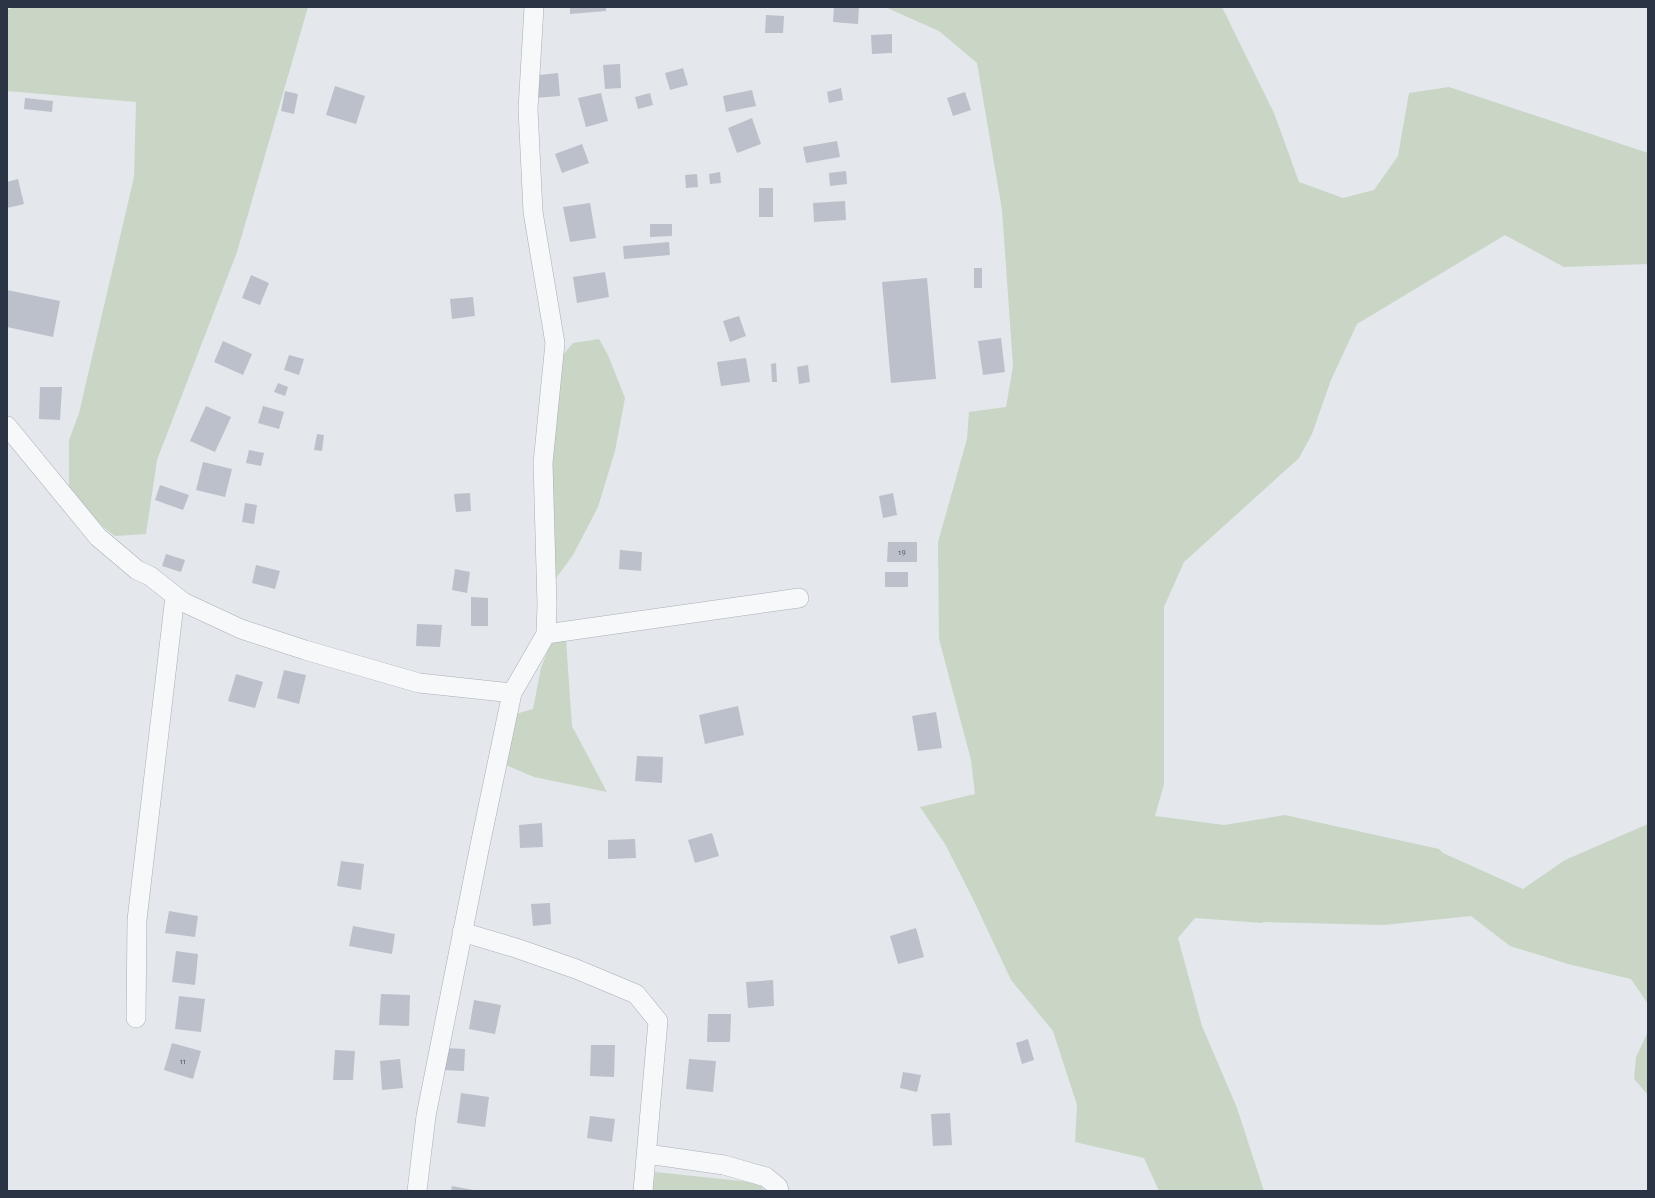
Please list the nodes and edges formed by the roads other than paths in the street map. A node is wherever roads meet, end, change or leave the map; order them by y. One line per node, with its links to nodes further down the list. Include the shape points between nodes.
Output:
1 (534, 7): 5 (street, via 528,109 533,212 555,343 543,463)
2 (7, 426): 3 (street, via 98,537 137,570 150,576)
3 (175, 596): 6 (street, via 241,629 328,657 420,683); 8 (street, via 137,920)
4 (799, 598): 5 (street)
5 (546, 634): 6 (street)
6 (512, 693): 7 (street)
7 (462, 932): 9 (street, via 576,969 636,994 658,1021); 10 (street, via 426,1116)
8 (136, 1018)
9 (647, 1154): 11 (street); 12 (street, via 724,1165 766,1176)
10 (417, 1191)
11 (643, 1191)
12 (779, 1191)

